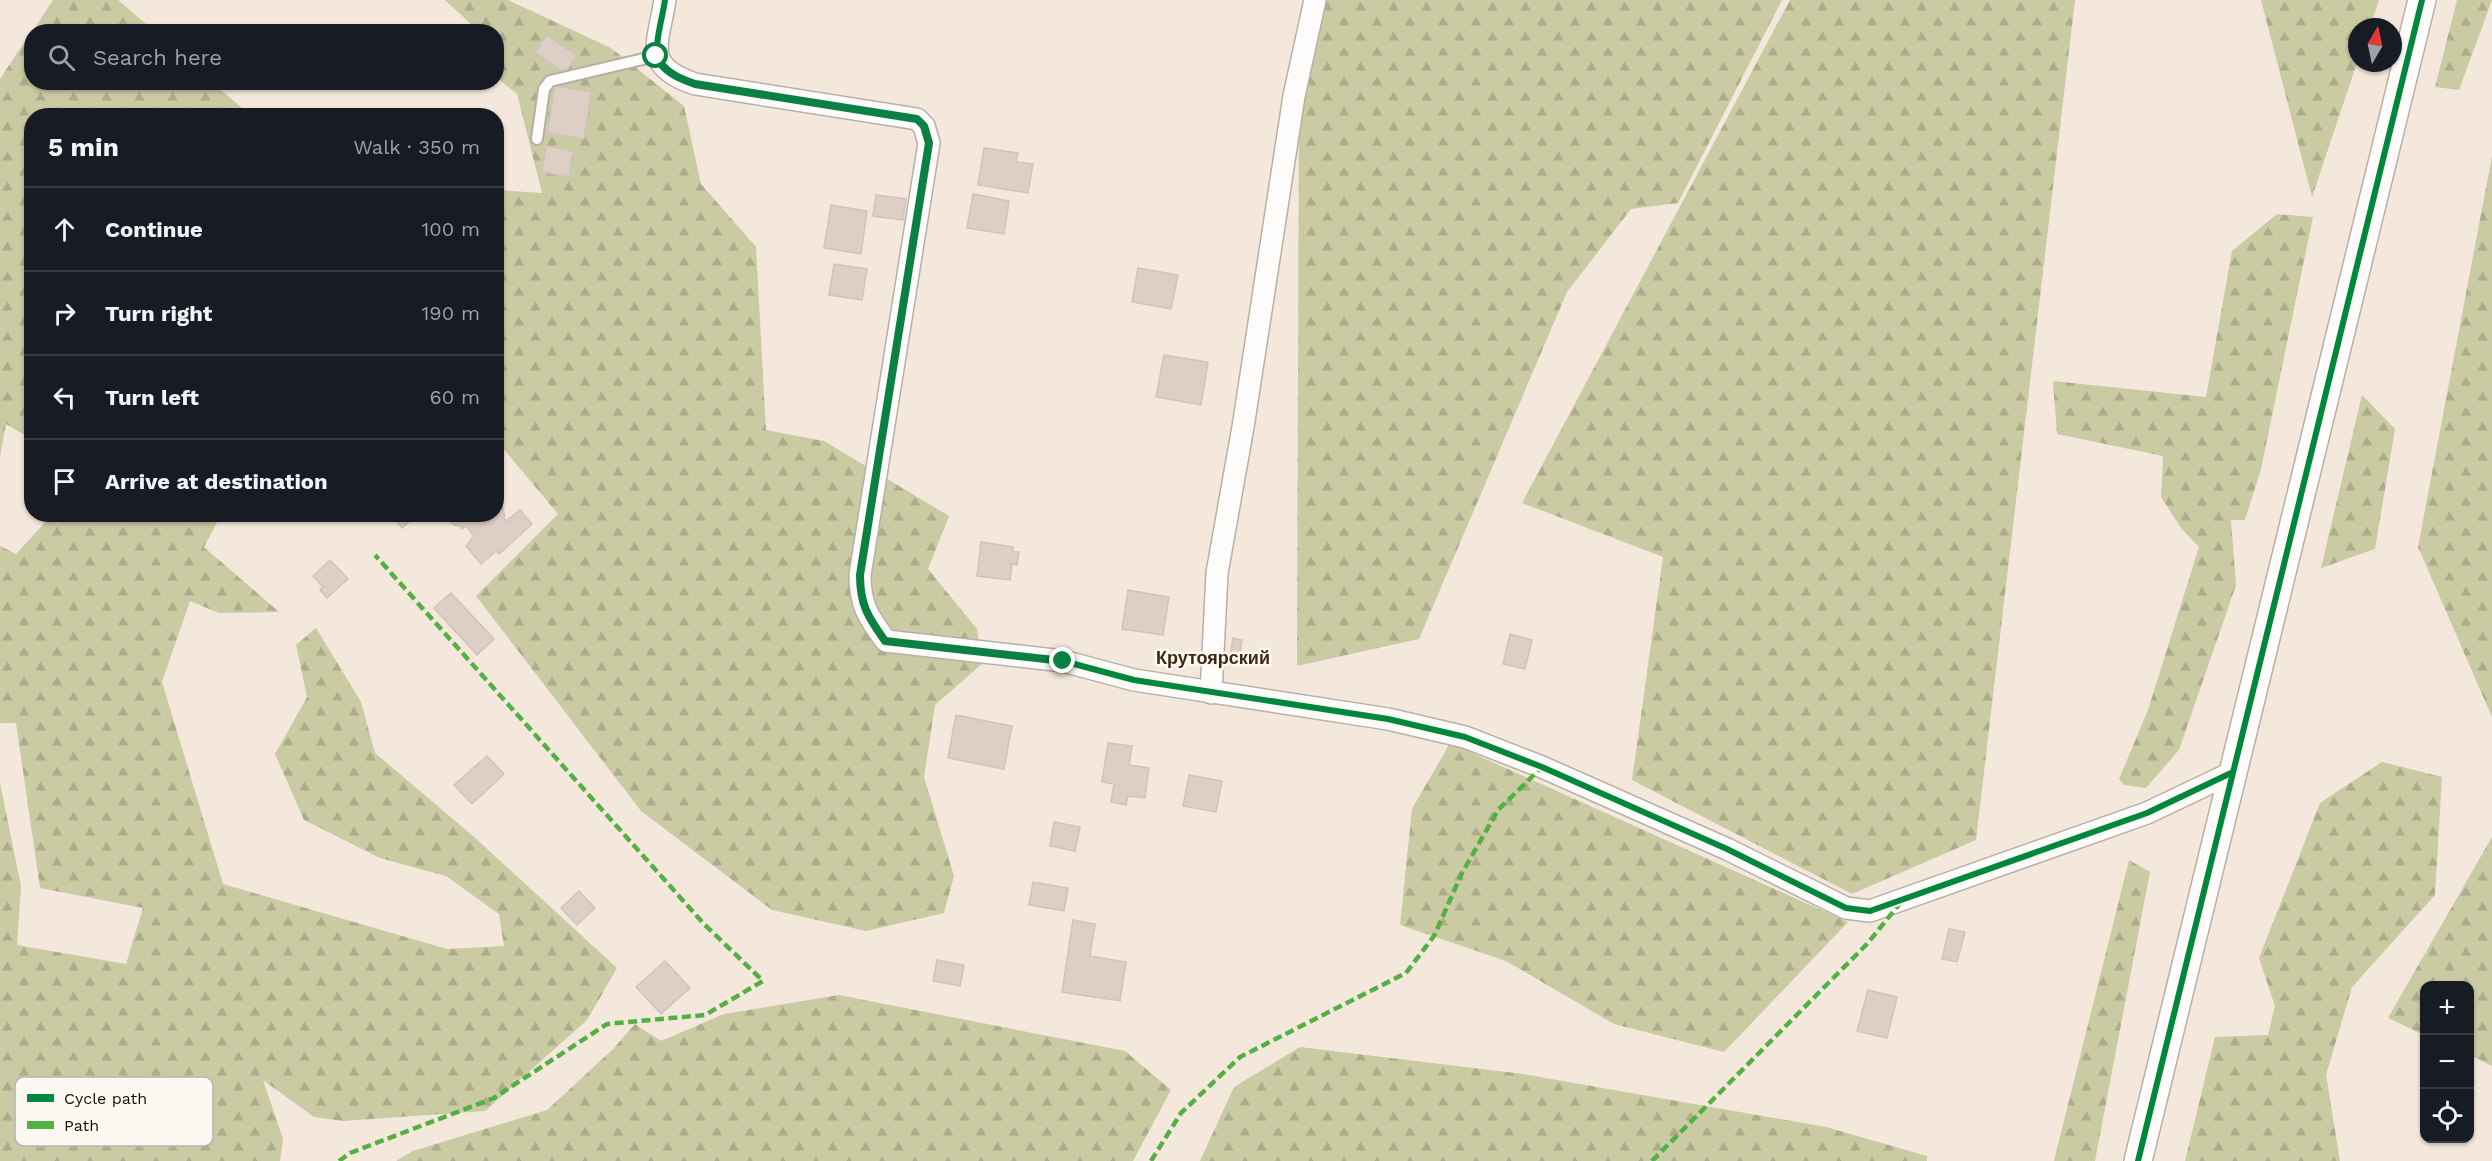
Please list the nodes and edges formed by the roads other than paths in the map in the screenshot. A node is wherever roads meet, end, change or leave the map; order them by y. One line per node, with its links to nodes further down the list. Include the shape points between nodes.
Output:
1 (665, 0): 4 (street)
2 (1315, 0): 6 (street, via 1294,96 1217,573)
3 (2422, 0): 7 (street)
4 (656, 56): 5 (lane, via 550,81 544,89); 6 (street, via 678,78 695,84 917,119 924,126 929,143 860,575 864,609 885,641 1063,661 1134,680)
5 (537, 139)
6 (1211, 693): 7 (street, via 1388,718 1465,737 1727,849 1846,908 1870,911 2147,813)
7 (2231, 773): 8 (street)
8 (2138, 1161)

